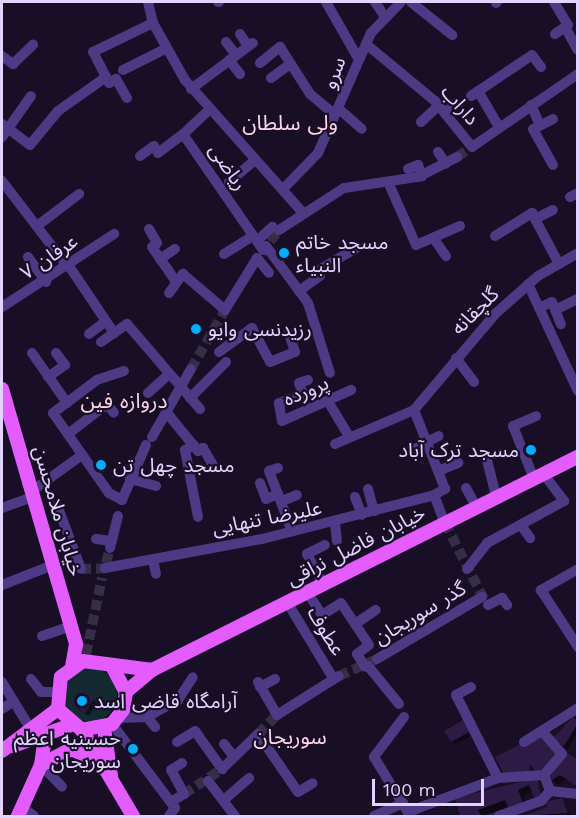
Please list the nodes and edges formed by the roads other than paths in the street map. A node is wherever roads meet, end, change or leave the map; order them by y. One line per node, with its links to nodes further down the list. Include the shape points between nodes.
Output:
1 (327, 2): 18 (street)
2 (375, 2): 7 (street)
3 (401, 2): 7 (street, سرو)
4 (411, 2): 10 (street)
5 (554, 2): 15 (street, via 560,30)
6 (152, 3): 8 (street)
7 (384, 17): 12 (street, سرو)
8 (153, 23): 14 (street); 25 (street, via 93,52)
9 (240, 34): 17 (street, via 250,44)
10 (452, 35)
11 (226, 42): 17 (street)
12 (366, 44): 18 (street, سرو); 32 (street, داراب)
13 (33, 45): 16 (street, via 13,64)
14 (165, 49): 22 (street); 27 (street)
15 (578, 50)
16 (2, 56)
17 (233, 58): 23 (street); 27 (street)
18 (358, 58): 34 (street, سرو)
19 (260, 63): 20 (street, via 280,47)
20 (290, 64): 26 (street); 34 (street, via 310,94)
21 (541, 67): 38 (street, via 532,55 475,93)
22 (123, 70)
23 (240, 74)
24 (578, 74): 31 (street)
25 (106, 76): 29 (street, via 109,83 116,79); 40 (street, via 58,111 30,145)
26 (271, 78)
27 (191, 88): 33 (street)
28 (31, 96): 40 (street)
29 (127, 98)
30 (458, 103): 32 (street)
31 (531, 105): 37 (street); 38 (street)
32 (442, 109): 36 (street); 38 (street, داراب, via 472,147)
33 (209, 110): 41 (street, ریاضی); 45 (street)
34 (336, 112): 39 (street); 53 (street, سرو, via 318,153)
35 (553, 119): 37 (street)
36 (421, 122)
37 (540, 126): 47 (street, via 533,129)
38 (499, 127)
39 (362, 129)
40 (3, 130)
41 (183, 134): 43 (street, via 158,153 154,146); 64 (street, ریاضی)
42 (438, 152): 46 (street)
43 (140, 156)
44 (457, 157): 46 (street)
45 (255, 160): 51 (street); 53 (street)
46 (446, 164): 49 (street)
47 (553, 165)
48 (408, 169): 49 (street, via 418,165)
49 (422, 176): 52 (street)
50 (2, 181): 58 (street)
51 (229, 182)
52 (388, 182): 56 (street, via 349,186); 63 (street, via 416,245)
53 (284, 188): 56 (street)
54 (79, 194): 58 (street)
55 (553, 210): 57 (street)
56 (302, 212): 64 (street, via 275,229)
57 (536, 219): 62 (street, via 532,213); 72 (street)
58 (37, 226): 73 (street)
59 (460, 226): 63 (street)
60 (149, 229): 71 (street)
61 (114, 234): 73 (street, عرفان ۷)
62 (495, 236)
63 (434, 239): 69 (street)
64 (259, 246): 68 (street); 74 (street); 75 (street, via 225,310 183,274); 78 (street)
65 (358, 247): 78 (street, via 317,271 320,276)
66 (175, 249): 71 (street)
67 (578, 253): 72 (street, گلچقانه)
68 (224, 254)
69 (446, 256)
70 (28, 257): 76 (street)
71 (160, 259): 75 (street)
72 (559, 264): 77 (street, گلچقانه)
73 (69, 266): 76 (street, عرفان ۷); 84 (street)
74 (269, 273)
75 (174, 280): 79 (street, via 179,287)
76 (46, 282): 81 (street, عرفان ۷)
77 (528, 284): 82 (street); 93 (street, گلچقانه)
78 (299, 291): 97 (street, via 308,303)
79 (169, 294)
80 (578, 299): 83 (street)
81 (2, 307)
82 (539, 308): 83 (street, via 552,302); 105 (street)
83 (555, 310): 85 (street)
84 (106, 321): 86 (street); 88 (street)
85 (561, 324)
86 (114, 333): 89 (street); 98 (street, via 127,324)
87 (289, 333): 90 (street, via 295,352 270,362 252,328)
88 (89, 334)
89 (100, 342)
90 (219, 352)
91 (32, 353): 99 (street)
92 (56, 353): 99 (street, via 65,365)
93 (456, 358): 101 (street); 111 (street, گلچقانه)
94 (226, 362): 107 (street)
95 (191, 369): 103 (street)
96 (123, 371): 108 (street, via 97,380)
97 (330, 373)
98 (168, 375): 103 (street); 106 (street)
99 (48, 377): 108 (street)
100 (308, 380): 109 (street, پرورده, via 299,383 303,394 279,403 282,421)
101 (474, 382)
102 (2, 389): 135 (main road, خیابان ملامحسن)
103 (180, 389): 107 (street); 112 (street)
104 (351, 390): 109 (street, پرورده)
105 (578, 392)
106 (148, 393)
107 (190, 398): 110 (street)
108 (67, 403): 115 (street, via 53,413)
109 (329, 403): 116 (street)
110 (200, 409)
111 (414, 410): 116 (street); 118 (street)
112 (167, 412): 120 (street); 130 (street)
113 (114, 413): 115 (street, via 107,404)
114 (536, 416): 129 (street, via 513,426)
115 (68, 434): 122 (street)
116 (349, 436): 119 (street)
117 (440, 436): 118 (street)
118 (427, 443): 121 (street); 128 (street)
119 (335, 444)
120 (194, 445): 126 (street, via 198,451 203,448); 147 (street, via 185,450)
121 (411, 450)
122 (82, 455): 130 (street, via 109,493 122,500); 135 (street)
123 (578, 457): 129 (main road, خیابان فاضل نراقی)
124 (487, 460): 139 (street)
125 (458, 464): 128 (street)
126 (214, 467)
127 (278, 468): 140 (street, via 269,471)
128 (438, 471): 137 (street, via 445,489)
129 (539, 476): 139 (main road, خیابان فاضل نراقی); 150 (street, via 564,501)
130 (130, 479): 132 (street)
131 (260, 483): 140 (street, via 266,499)
132 (156, 486)
133 (466, 488): 143 (street)
134 (368, 489): 144 (street)
135 (33, 494): 142 (street); 157 (main road, خیابان ملامحسن)
136 (297, 495): 140 (street)
137 (434, 495): 144 (street, علیرضا تنهایی); 149 (street)
138 (355, 497): 145 (street)
139 (496, 497): 143 (main road, خیابان فاضل نراقی)
140 (280, 498): 151 (street)
141 (57, 505): 158 (street)
142 (2, 508)
143 (477, 508): 149 (main road, خیابان فاضل نراقی)
144 (374, 511): 145 (street, علیرضا تنهایی)
145 (362, 515): 148 (street, علیرضا تنهایی)
146 (118, 516): 153 (street, via 111,544)
147 (198, 517)
148 (335, 523): 151 (street, علیرضا تنهایی); 154 (street)
149 (445, 523): 163 (main road, خیابان فاضل نراقی)
150 (521, 525): 152 (street); 160 (street, via 487,543)
151 (292, 532): 156 (street, علیرضا تنهایی)
152 (530, 538)
153 (96, 539)
154 (337, 541)
155 (325, 545): 163 (street, via 307,554)
156 (153, 560): 159 (street, علیرضا تنهایی); 162 (street)
157 (53, 565): 164 (street); 170 (main road, خیابان ملامحسن)
158 (81, 569)
159 (104, 569)
160 (467, 569)
161 (578, 569): 173 (street, via 541,590)
162 (156, 573)
163 (323, 584): 165 (main road, خیابان فاضل نراقی)
164 (2, 585)
165 (307, 592): 166 (main road, خیابان فاضل نراقی); 169 (street, via 322,615 341,603)
166 (287, 602): 178 (main road, خیابان فاضل نراقی); 181 (street, عطوف, via 336,677 277,715 259,685)
167 (507, 605): 175 (street, گذر سوریجان, via 502,598 485,601)
168 (376, 610): 169 (street)
169 (355, 624): 175 (street, via 369,645 357,654)
170 (71, 626): 171 (street); 172 (main road, خیابان ملامحسن)
171 (42, 636)
172 (76, 644): 174 (main road); 176 (main road)
173 (578, 647)
174 (96, 661): 176 (main road); 177 (main road)
175 (370, 664): 187 (street)
176 (72, 666): 184 (main road)
177 (113, 668): 178 (main road); 185 (main road)
178 (152, 670): 185 (main road, خیابان فاضل نراقی)
179 (193, 677): 191 (street, via 178,700)
180 (31, 679): 184 (street, via 41,692)
181 (275, 679)
182 (2, 682): 186 (street)
183 (471, 687): 210 (street, via 456,695)
184 (56, 692): 190 (main road)
185 (126, 692): 193 (main road)
186 (14, 701): 189 (street); 196 (street)
187 (399, 704)
188 (578, 708): 197 (street)
189 (2, 709)
190 (58, 709): 194 (main road); 196 (main road)
191 (147, 717): 193 (street); 195 (street)
192 (404, 717): 218 (street, via 374,757)
193 (111, 723): 194 (main road); 208 (main road); 217 (street)
194 (77, 727): 198 (main road); 204 (main road)
195 (154, 727)
196 (30, 728): 202 (main road)
197 (542, 731): 199 (street); 207 (street, via 562,754)
198 (45, 736): 202 (main road); 206 (main road)
199 (524, 741)
200 (177, 742): 203 (street, via 195,730 222,769)
201 (224, 744): 203 (street)
202 (5, 749)
203 (234, 757): 212 (street, via 258,734 297,792)
204 (98, 761): 206 (main road, via 71,748); 208 (main road)
205 (178, 762): 217 (street, via 171,770 184,794)
206 (41, 765): 213 (street); 219 (main road)
207 (544, 775): 210 (street); 214 (street)
208 (111, 778): 221 (main road)
209 (249, 778): 216 (street)
210 (498, 778): 218 (street)
211 (208, 782): 216 (street)
212 (313, 783)
213 (62, 787)
214 (550, 791): 215 (street); 225 (street, via 541,801)
215 (578, 794)
216 (225, 799): 223 (street)
217 (171, 802): 222 (street, via 175,808)
218 (407, 810): 224 (street)
219 (20, 812): 220 (street)
220 (34, 816)
221 (133, 816)
222 (169, 816)
223 (235, 816)
224 (374, 816)
225 (499, 816)

